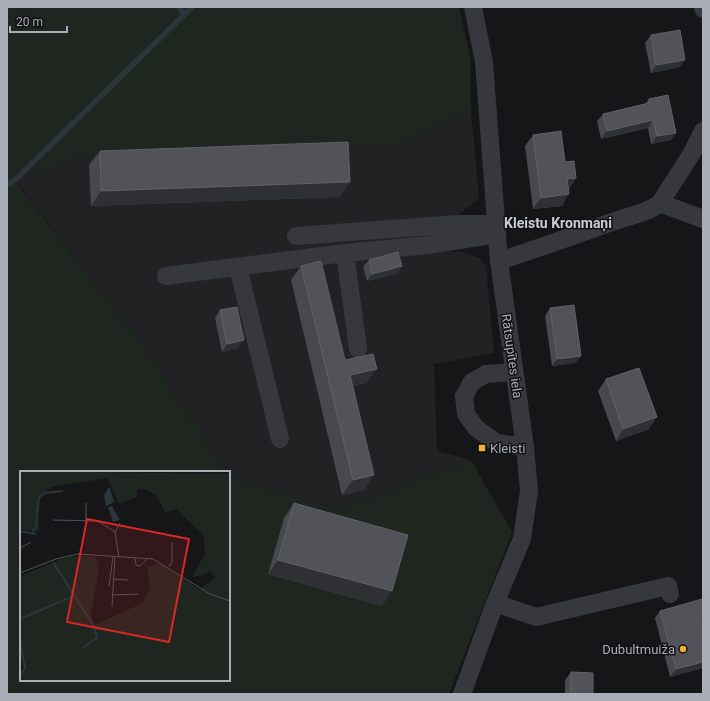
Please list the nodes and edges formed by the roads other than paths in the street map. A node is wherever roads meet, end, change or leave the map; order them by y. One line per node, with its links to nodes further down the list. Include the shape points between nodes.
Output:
1 (473, 7): 5 (street, Rātsupītes iela, via 484,62)
2 (703, 131): 3 (street)
3 (660, 203): 4 (street); 8 (street, via 652,209)
4 (703, 220)
5 (496, 229): 6 (street, via 459,224); 7 (street, via 428,245); 8 (street, Rātsupītes iela)
6 (296, 236)
7 (345, 253): 9 (street); 11 (street)
8 (499, 261): 12 (street, Rātsupītes iela)
9 (238, 267): 10 (street); 13 (street)
10 (166, 276)
11 (358, 349)
12 (514, 372): 14 (street, Rātsupītes iela); 14 (street, via 486,374 472,382 464,396 466,414 476,428 497,443)
13 (280, 439)
14 (525, 447): 16 (street, Rātsupītes iela, via 529,491 522,539)
15 (670, 594): 16 (street, via 668,586 536,617)
16 (495, 603): 17 (street, Rātsupītes iela)
17 (462, 694)

